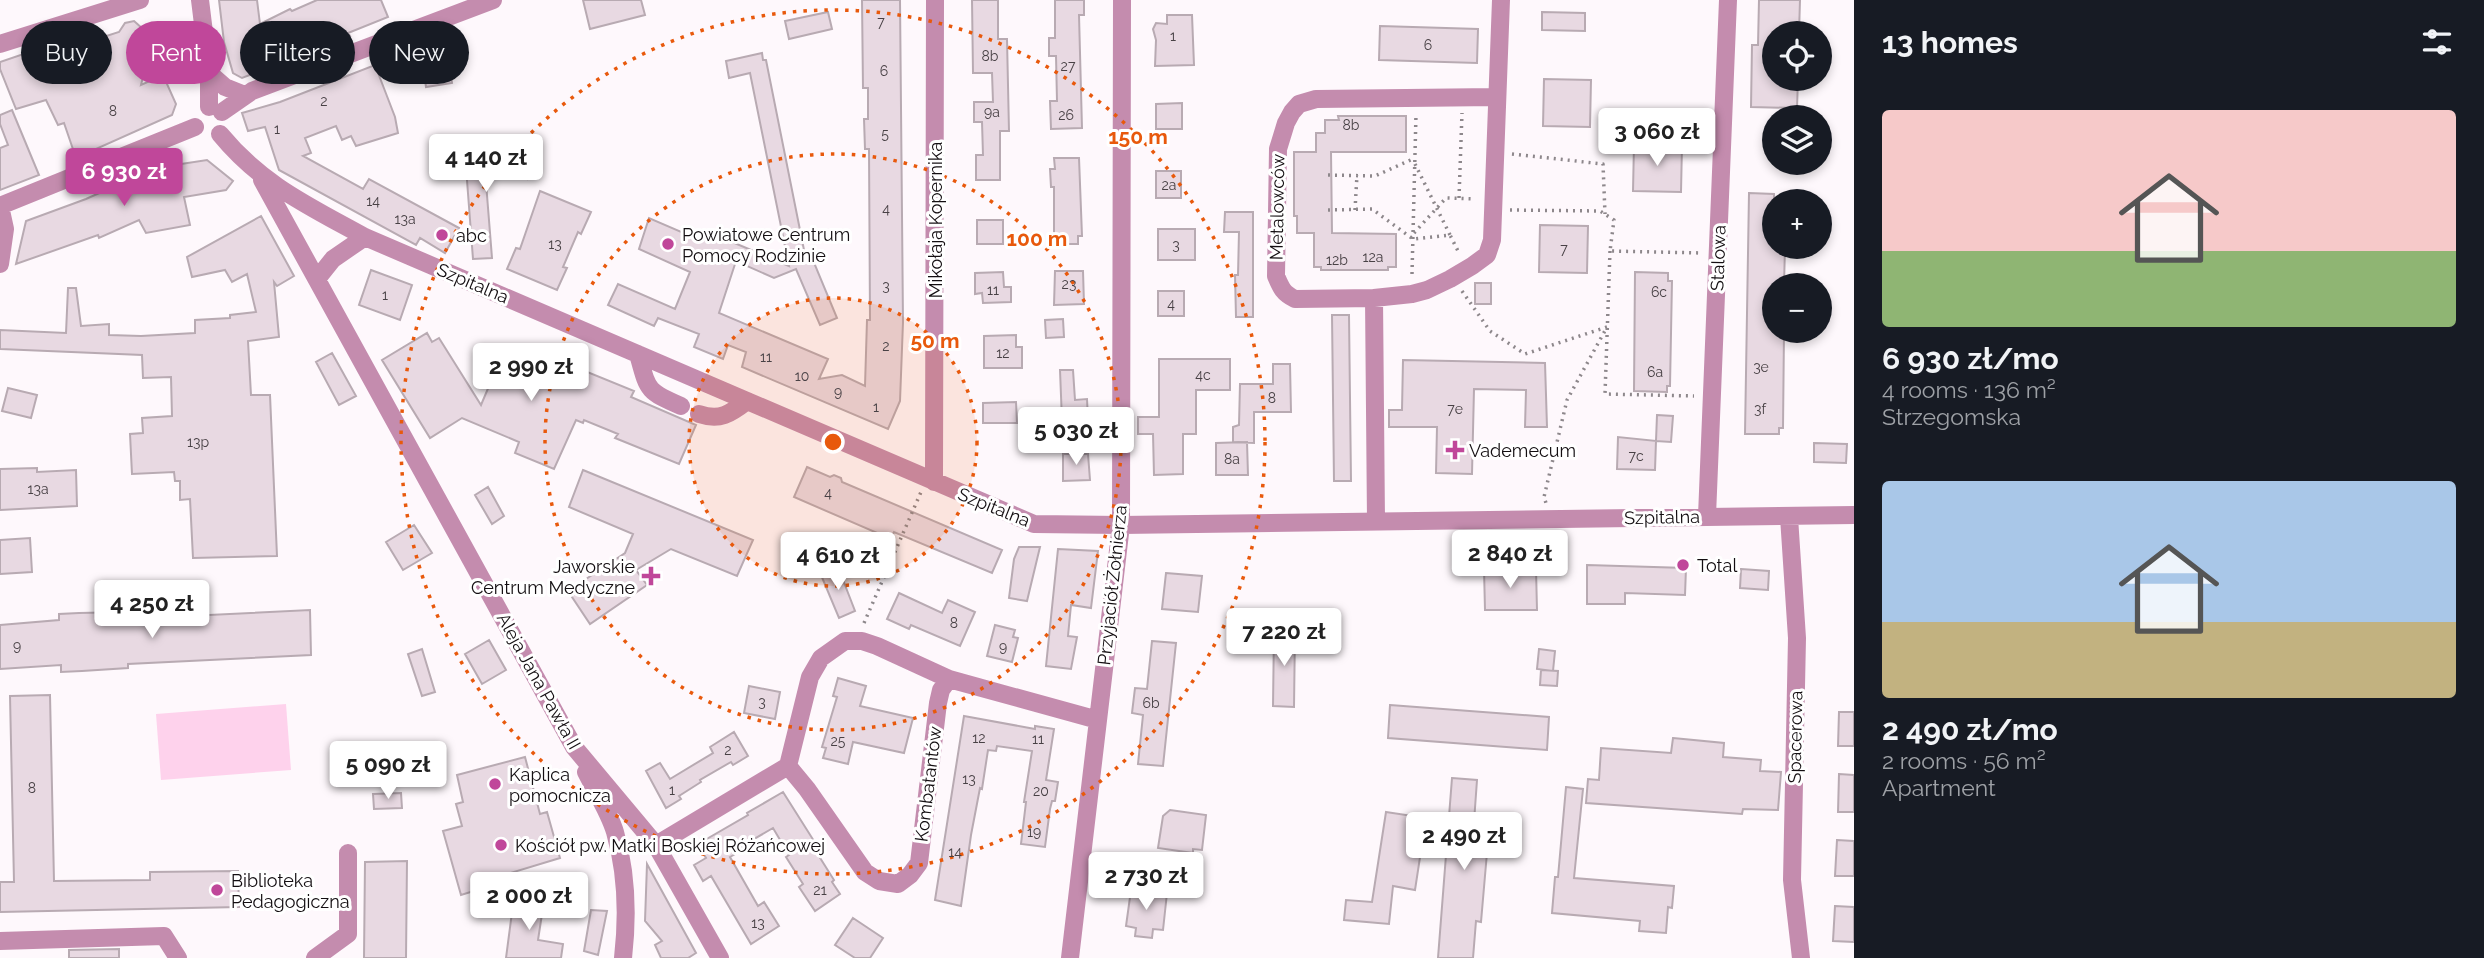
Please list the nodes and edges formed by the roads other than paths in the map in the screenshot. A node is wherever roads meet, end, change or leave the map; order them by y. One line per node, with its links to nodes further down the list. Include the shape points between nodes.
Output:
1 (140, 0): 9 (street)
2 (200, 0): 8 (street)
3 (493, 0): 12 (street)
4 (935, 0): 27 (street, Mikołaja Kopernika)
5 (1122, 0): 32 (street, Przyjaciół Żołnierza)
6 (1501, 0): 13 (street, Metalowców)
7 (1728, 0): 29 (street, Stalowa)
8 (203, 21)
9 (0, 44)
10 (211, 84): 14 (street)
11 (222, 84): 12 (street)
12 (245, 95): 14 (street)
13 (1496, 97): 22 (street, Metalowców, via 1492,240 1487,255 1427,290); 22 (street, Metalowców, via 1316,99 1299,104 1286,123 1278,149 1276,276 1284,294 1295,299)
14 (215, 109): 15 (street, via 199,111); 16 (street, via 226,123)
15 (195, 127): 16 (street, via 209,138); 18 (street)
16 (220, 134): 17 (street, Szpitalna)
17 (258, 174): 19 (street, Szpitalna); 21 (street, Aleja Jana Pawła II)
18 (0, 206): 20 (street, via 5,229)
19 (365, 237): 21 (street, via 333,259); 23 (street, Szpitalna)
20 (0, 264)
21 (317, 279): 35 (street, Aleja Jana Pawła II)
22 (1374, 298): 31 (street)
23 (638, 354): 24 (street, Szpitalna); 25 (street, via 651,391)
24 (747, 401): 26 (street, via 726,417); 27 (street, Szpitalna)
25 (681, 406)
26 (699, 414)
27 (930, 480): 32 (street, Szpitalna, via 1034,524)
28 (1854, 515): 30 (street, Szpitalna)
29 (1707, 516): 30 (street, Szpitalna); 31 (street, Szpitalna)
30 (1789, 517): 45 (street, Spacerowa, via 1797,638 1791,880)
31 (1376, 521): 32 (street, Szpitalna)
32 (1121, 525): 34 (street, Przyjaciół Żołnierza)
33 (949, 679): 34 (street); 36 (street, via 877,646 845,641 821,658 810,677); 36 (street, Kombatantów, via 938,703 919,863 898,884 865,872)
34 (1098, 720): 44 (street, Przyjaciół Żołnierza)
35 (574, 747): 37 (street, Aleja Jana Pawła II); 42 (street, via 614,831 625,883)
36 (788, 766): 37 (street)
37 (656, 845): 43 (street, Aleja Jana Pawła II)
38 (348, 853): 41 (street, via 348,933)
39 (0, 940): 40 (street, via 164,936)
40 (178, 958)
41 (315, 958)
42 (623, 958)
43 (720, 958)
44 (1070, 958)
45 (1801, 958)

